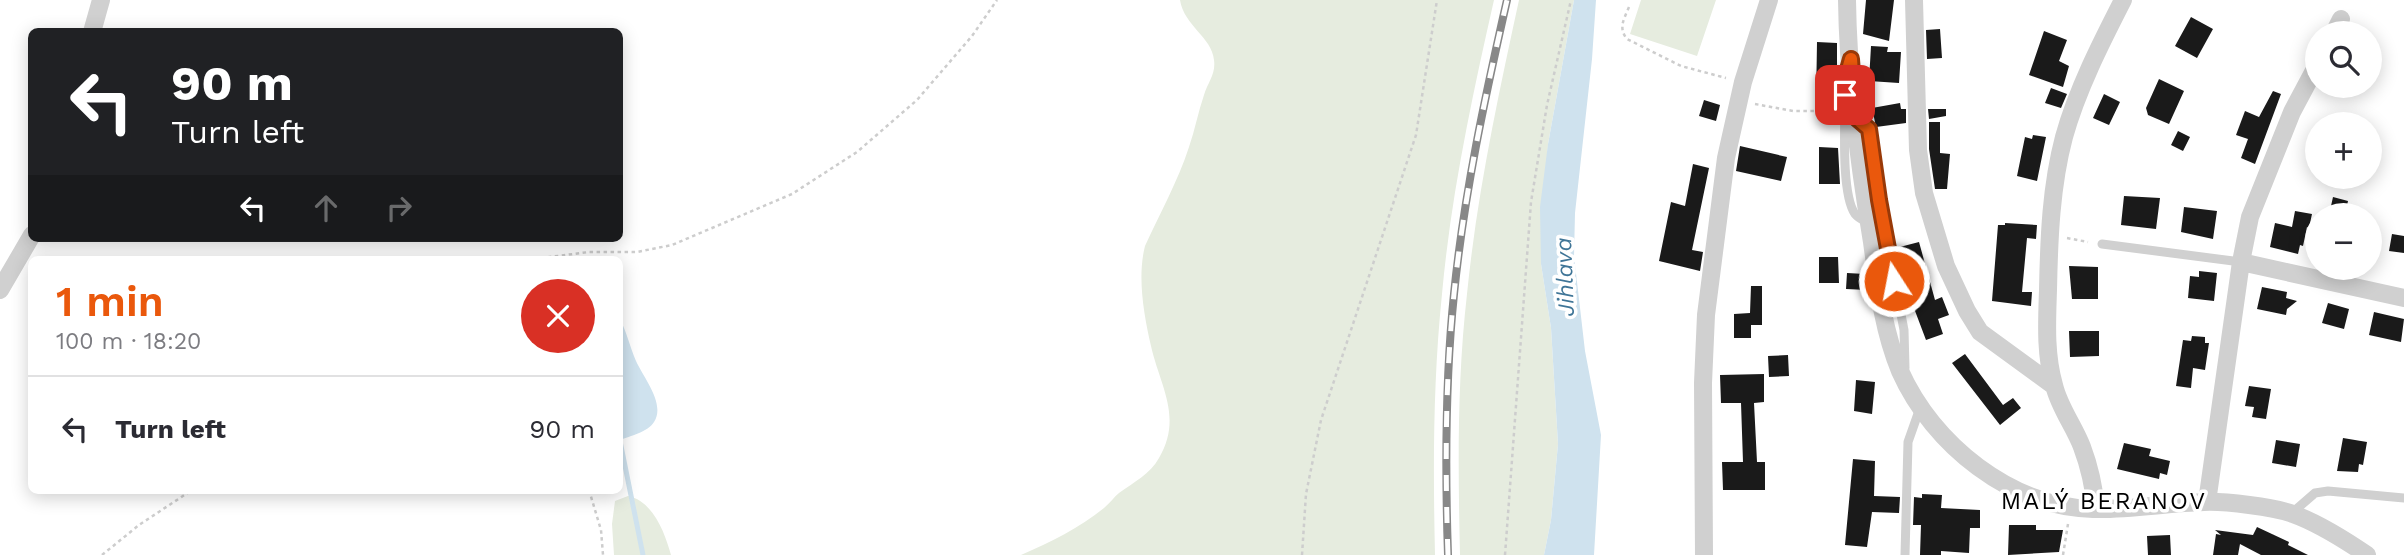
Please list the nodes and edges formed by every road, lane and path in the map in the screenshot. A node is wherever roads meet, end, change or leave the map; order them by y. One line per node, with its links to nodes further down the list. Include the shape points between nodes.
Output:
1 (101, 0): 10 (street)
2 (997, 0): 18 (path, via 917,100 857,152 792,194 671,245)
3 (1437, 0): 34 (path, via 1416,135 1321,420 1306,494)
4 (1571, 0): 35 (path, via 1531,202)
5 (1769, 0): 11 (street)
6 (1847, 0): 14 (street)
7 (1914, 0): 23 (street, via 1918,149 1924,193 1946,266 1980,331)
8 (2123, 0): 15 (street, via 2070,117)
9 (1629, 7): 11 (path, via 1621,27 1627,39 1681,65)
10 (93, 28)
11 (1743, 82): 13 (street)
12 (2305, 88): 19 (street, via 2257,197)
13 (1738, 100): 14 (path, via 1793,111); 36 (street, via 1706,315)
14 (1850, 113): 22 (street, via 1890,346); 22 (lane, via 1869,129 1904,330)
15 (2049, 236): 17 (path); 23 (street, via 2047,332)
16 (28, 242): 20 (street)
17 (2102, 244): 19 (lane)
18 (558, 256)
19 (2241, 262): 21 (street); 28 (street)
20 (0, 290)
21 (2404, 298)
22 (1906, 381): 24 (street)
23 (2054, 386): 30 (street, via 2089,466)
24 (1921, 407): 29 (street, via 1964,456 1992,477 2037,500); 37 (lane, via 1908,442)
25 (186, 494): 32 (path)
26 (590, 494): 33 (path)
27 (2404, 498): 31 (lane, via 2328,491 2315,493)
28 (2207, 502): 30 (street); 31 (street)
29 (2069, 508): 30 (street); 38 (path)
30 (2096, 509)
31 (2292, 513): 39 (street)
32 (102, 555)
33 (603, 555)
34 (1302, 555)
35 (1505, 555)
36 (1704, 555)
37 (1905, 555)
38 (2063, 555)
39 (2367, 555)

